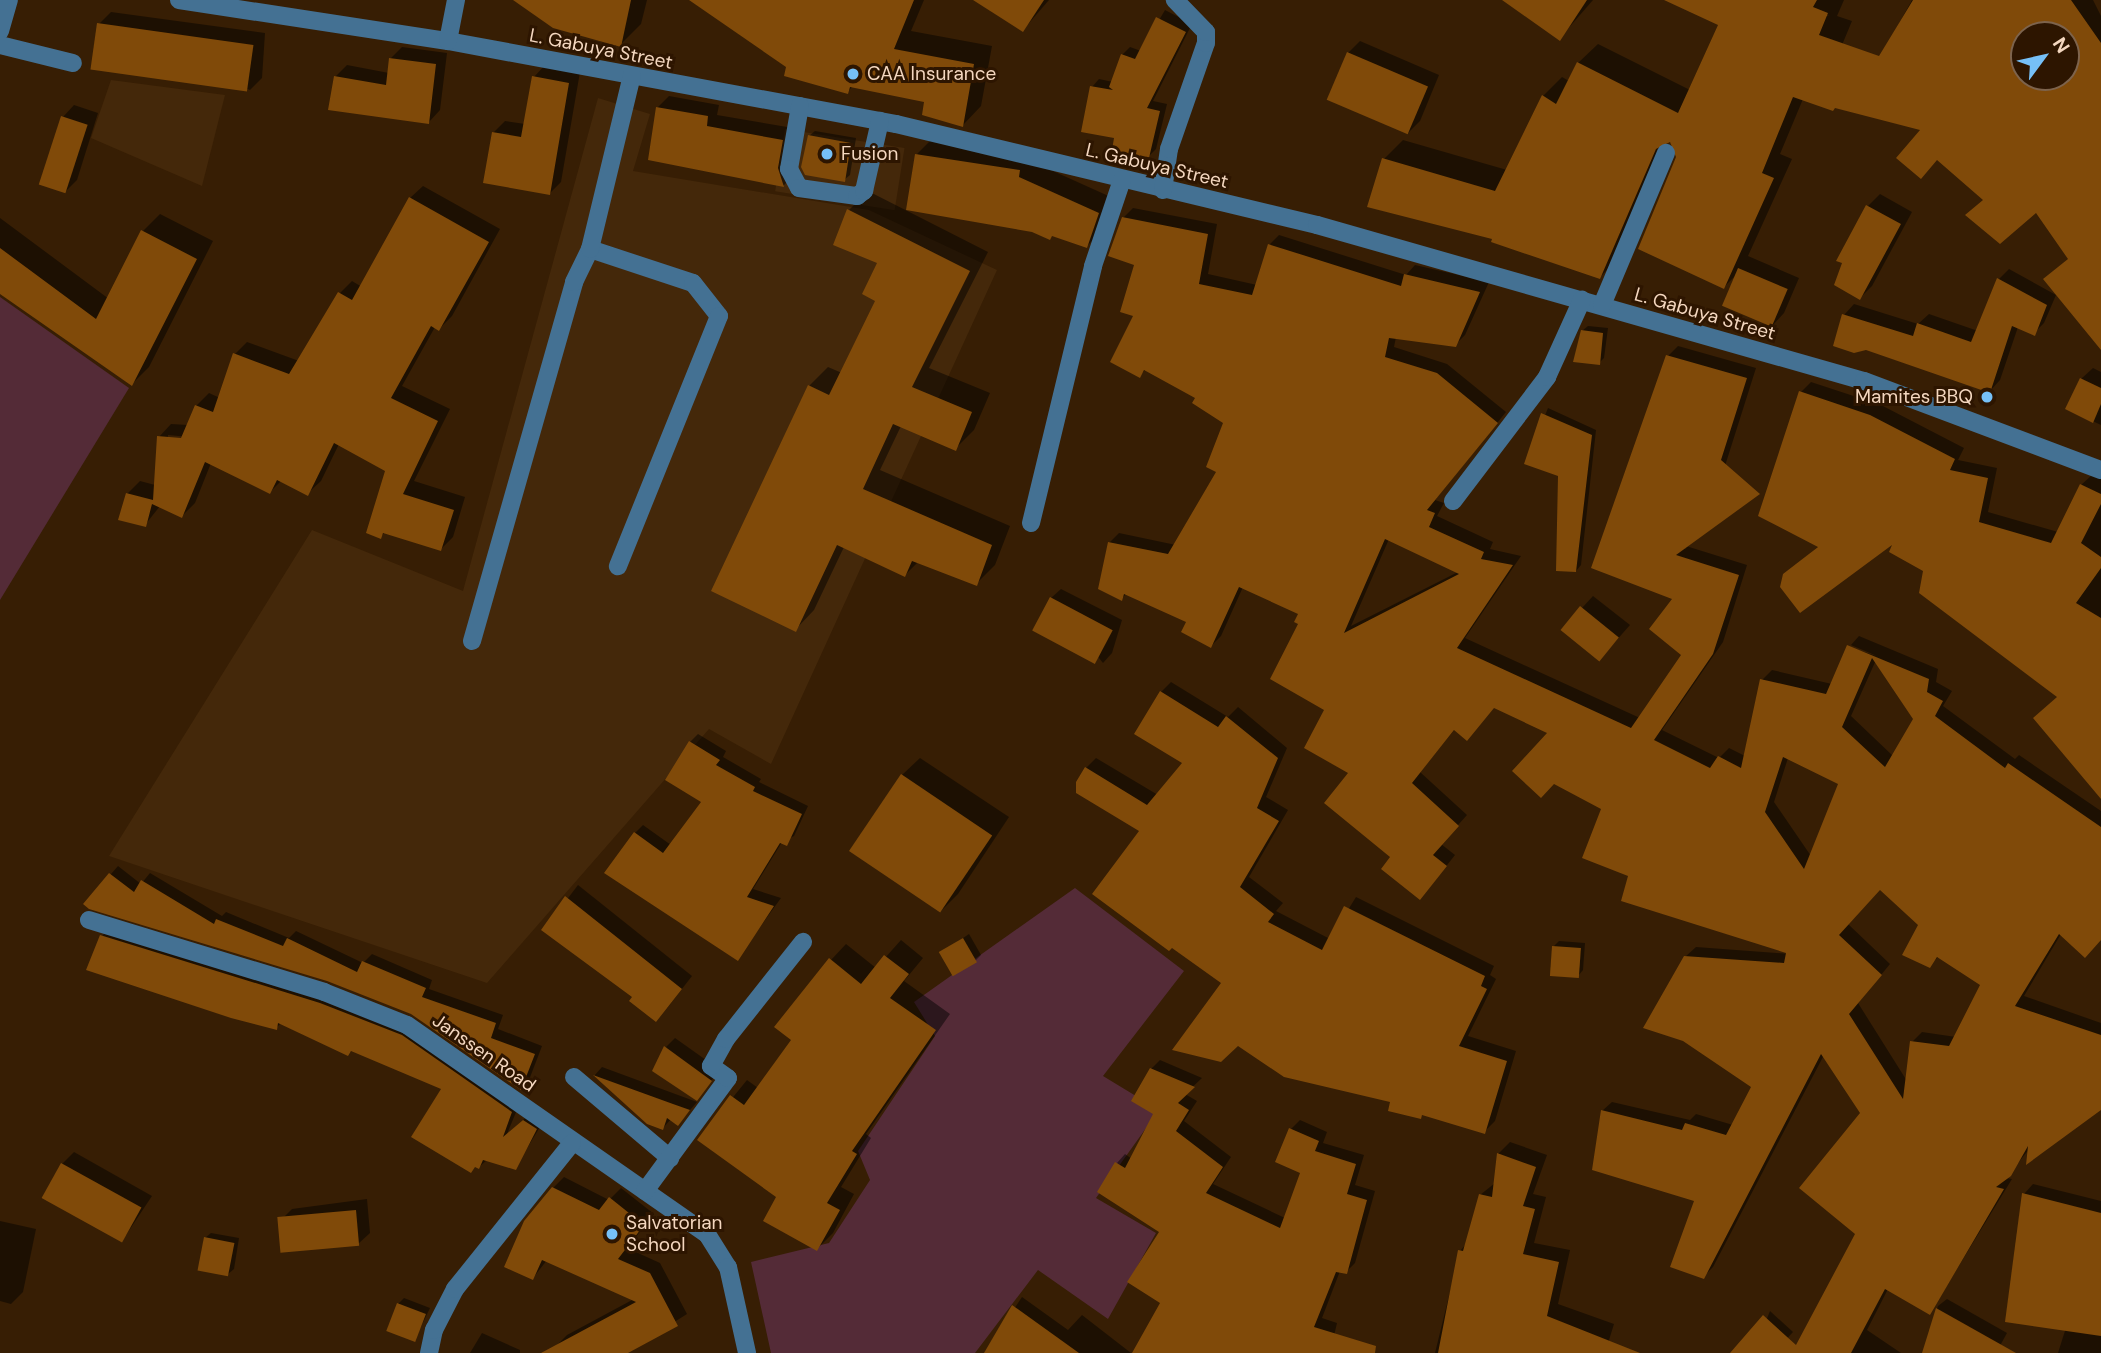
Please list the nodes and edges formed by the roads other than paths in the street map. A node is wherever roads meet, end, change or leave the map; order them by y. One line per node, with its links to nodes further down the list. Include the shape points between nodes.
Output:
1 (9, 0): 6 (street)
2 (179, 0): 5 (street, L. Gabuya Street)
3 (456, 0): 7 (street)
4 (1175, 0): 15 (street, via 1206,32 1206,43 1169,149)
5 (237, 4): 7 (street, L. Gabuya Street)
6 (0, 31)
7 (448, 41): 10 (street, L. Gabuya Street)
8 (0, 45): 9 (street)
9 (74, 63)
10 (632, 76): 11 (street, L. Gabuya Street); 16 (street)
11 (800, 106): 12 (street, L. Gabuya Street); 12 (street, via 789,169 800,188 857,196 864,191)
12 (880, 121): 14 (street, L. Gabuya Street)
13 (1666, 153): 18 (street)
14 (1122, 180): 15 (street, L. Gabuya Street); 21 (street, via 1093,266)
15 (1163, 190): 17 (street, L. Gabuya Street, via 1330,228)
16 (590, 249): 22 (street, via 693,283 719,316); 23 (street, via 575,282)
17 (1582, 300): 18 (street, L. Gabuya Street); 20 (street, via 1547,377)
18 (1602, 305): 19 (street, L. Gabuya Street, via 1864,381)
19 (2101, 470)
20 (1453, 501)
21 (1031, 523)
22 (618, 566)
23 (472, 642)
24 (89, 920): 27 (street, Janssen Road, via 324,992 407,1025)
25 (803, 942): 28 (street, via 726,1039 711,1066 729,1078)
26 (574, 1077): 28 (street)
27 (572, 1143): 29 (street, Janssen Road); 30 (street, via 455,1289 434,1330)
28 (670, 1158): 29 (street)
29 (645, 1191): 31 (street, Janssen Road, via 707,1234 721,1250)
30 (429, 1353)
31 (747, 1353)

